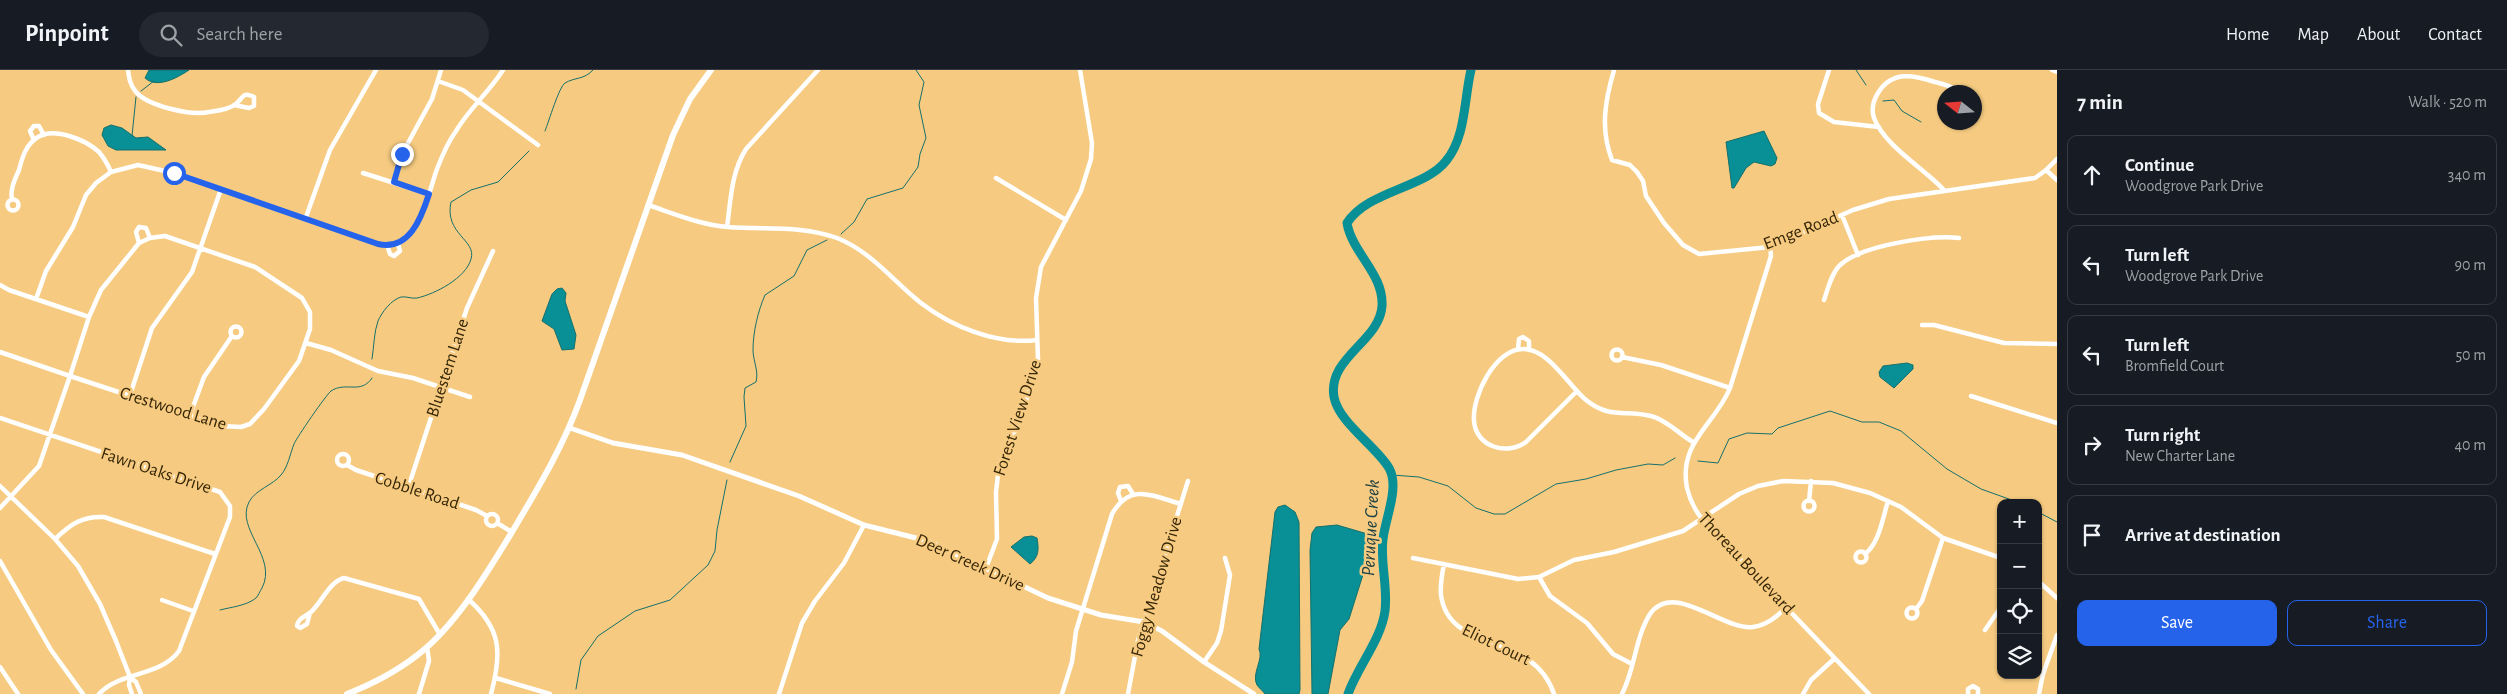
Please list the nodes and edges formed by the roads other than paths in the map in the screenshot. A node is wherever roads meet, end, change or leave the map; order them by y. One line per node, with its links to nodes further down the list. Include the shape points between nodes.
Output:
1 (128, 70): 16 (street, via 136,92 159,105 196,113)
2 (370, 70): 11 (street)
3 (441, 70): 13 (street)
4 (502, 70): 15 (street)
5 (711, 70): 32 (main road, via 681,116)
6 (818, 70): 36 (street, via 746,148 739,160)
7 (1080, 70): 35 (street, Forest View Drive, via 1092,143 1091,159 1081,191)
8 (1614, 70): 43 (street, Emge Road, via 1604,123 1605,140 1612,160 1630,165 1637,172 1652,207 1683,245 1699,254)
9 (1829, 70): 17 (street, via 1818,104 1819,113 1834,122)
10 (2052, 70): 12 (street)
11 (376, 72): 34 (street, via 330,150)
12 (2057, 72)
13 (438, 81): 15 (street, via 463,90); 27 (street, via 432,99 402,154)
14 (1944, 85): 17 (street, via 1921,77 1904,75 1893,78 1880,88 1873,105 1874,119)
15 (478, 101): 20 (street); 30 (street, via 451,139)
16 (234, 105): 16 (street, via 247,94 256,102 249,108)
17 (1879, 127): 29 (street)
18 (44, 134): 19 (street); 19 (street, via 40,126 34,126 30,131); 23 (street, via 65,135 87,143 100,154)
19 (34, 140): 31 (street, via 23,156)
20 (538, 145)
21 (2057, 158): 22 (street, Emge Road)
22 (2046, 170): 26 (street); 29 (street, Emge Road, via 2035,178)
23 (111, 172): 28 (street, via 146,166); 47 (street, via 86,195 72,227 46,271)
24 (363, 173): 27 (street)
25 (996, 178): 35 (street)
26 (2057, 180)
27 (394, 182): 30 (street)
28 (221, 189): 34 (street); 42 (street)
29 (1943, 189): 33 (street, Emge Road, via 1889,199)
30 (429, 194): 40 (street, via 420,220)
31 (12, 200)
32 (648, 205): 36 (street, via 706,224); 69 (main road)
33 (1842, 215): 43 (street, Emge Road); 45 (street)
34 (306, 217): 41 (street)
35 (1066, 220): 52 (street, Forest View Drive, via 1047,252 1039,276)
36 (727, 227): 52 (street, via 795,229 837,238 859,249 920,302 960,326 1001,339 1018,342)
37 (150, 238): 39 (street, Crestwood Lane); 39 (street, via 146,228 139,227 136,232); 42 (street, Crestwood Lane, via 165,236)
38 (1959, 238): 45 (street, via 1938,237)
39 (139, 242): 49 (street, via 101,290)
40 (398, 244): 41 (street); 41 (street, via 400,251 394,256)
41 (387, 245)
42 (201, 247): 53 (street, Crestwood Lane, via 255,267 302,298 311,320); 63 (street, via 186,284 152,328)
43 (1770, 247): 61 (street, Thoreau Boulevard, via 1771,256)
44 (493, 251): 60 (street, Bluestem Lane, via 467,308)
45 (1858, 255): 48 (street, via 1840,265)
46 (0, 284): 47 (street)
47 (36, 299): 49 (street)
48 (1824, 300)
49 (89, 317): 59 (street)
50 (1922, 325): 54 (street, via 1934,324 2004,343)
51 (232, 336): 66 (street, via 204,376)
52 (1037, 340): 98 (street, Forest View Drive, via 1038,360 1032,382 998,471 997,539)
53 (306, 343): 60 (street, via 378,371); 66 (street, Crestwood Lane, via 292,372 250,424 231,428)
54 (2057, 344)
55 (1518, 349): 56 (street); 56 (street, via 1519,339 1523,337 1529,341); 62 (street, via 1504,355 1485,377 1482,386 1474,421 1479,435 1489,444 1506,450 1520,446)
56 (1529, 350): 62 (street, via 1544,356)
57 (0, 352): 59 (street, Crestwood Lane)
58 (1622, 357): 61 (street, via 1660,365)
59 (70, 376): 63 (street, Crestwood Lane); 70 (street)
60 (442, 388): 65 (street); 76 (street, Bluestem Lane)
61 (1730, 388): 71 (street, Thoreau Boulevard, via 1720,408)
62 (1578, 391): 71 (street, via 1599,409 1656,418)
63 (130, 395): 66 (street, Crestwood Lane)
64 (1971, 396): 68 (street)
65 (470, 397)
66 (190, 416)
67 (0, 418): 70 (street, Fawn Oaks Drive)
68 (2057, 423)
69 (570, 428): 87 (street, Deer Creek Drive, via 613,443 682,455 799,496); 88 (main road, via 548,473)
70 (50, 436): 78 (street, via 39,466); 91 (street, Fawn Oaks Drive, via 220,492 230,506 230,517)
71 (1693, 442): 85 (street, Thoreau Boulevard, via 1686,464 1686,481 1693,507)
72 (347, 465): 76 (street, Cobble Road)
73 (1811, 480): 79 (street, via 1852,487); 81 (street); 85 (street, via 1783,480 1758,486 1739,494)
74 (1188, 481): 82 (street, Foggy Meadow Drive)
75 (0, 486): 78 (street)
76 (408, 488): 84 (street, Cobble Road)
77 (1133, 494): 80 (street); 80 (street, via 1128,486 1120,487 1118,494); 82 (street, via 1144,493)
78 (11, 496): 83 (street); 90 (street)
79 (1888, 500): 89 (street); 92 (street, via 1876,537)
80 (1122, 501): 105 (street, via 1112,514)
81 (1809, 501)
82 (1181, 504): 110 (street, Foggy Meadow Drive)
83 (0, 508)
84 (487, 516): 86 (street, Cobble Road, via 490,525); 86 (street, Cobble Road, via 496,515)
85 (1702, 519): 99 (street, via 1661,539 1574,560); 104 (street, Thoreau Boulevard)
86 (497, 523): 88 (street, Cobble Road)
87 (864, 526): 98 (street, Deer Creek Drive, via 928,540); 130 (street, via 844,563 815,600 802,623)
88 (512, 532): 102 (main road)
89 (1943, 538): 93 (street); 106 (street, via 1922,601)
90 (56, 539): 91 (street, via 77,520 104,517); 119 (street, via 78,566 100,604)
91 (215, 554): 107 (street, Fawn Oaks Drive)
92 (1865, 554)
93 (1997, 557)
94 (1225, 558): 116 (street, via 1230,575 1221,632 1218,643)
95 (1412, 558): 97 (street)
96 (0, 561): 122 (street, via 51,650)
97 (1444, 564): 99 (street, via 1518,579); 134 (street, Eliot Court, via 1442,597 1451,620 1468,633 1522,654 1537,665)
98 (986, 568): 105 (street, Deer Creek Drive, via 1048,598)
99 (1539, 577): 117 (street, via 1550,596 1587,622 1613,654)
100 (2042, 585): 101 (street)
101 (2057, 598)
102 (468, 599): 112 (main road); 120 (street, via 485,616 496,636)
103 (162, 600): 107 (street)
104 (1786, 608): 115 (street, Thoreau Boulevard); 117 (street, via 1770,622 1748,628 1689,605 1675,602 1662,605 1651,614 1643,629)
105 (1082, 609): 110 (street, Deer Creek Drive); 131 (street)
106 (1916, 609)
107 (193, 611): 119 (street, Fawn Oaks Drive, via 179,651 169,662)
108 (310, 613): 112 (street, via 338,580 344,578 419,599)
109 (1997, 613): 111 (street)
110 (1144, 622): 116 (street, Deer Creek Drive); 132 (street, Foggy Meadow Drive)
111 (1985, 630)
112 (439, 633): 114 (main road)
113 (2057, 635): 140 (street)
114 (427, 647): 126 (main road, via 404,666); 127 (street, via 429,661)
115 (1834, 658): 136 (street, via 1811,680); 137 (street, Thoreau Boulevard)
116 (1204, 662): 133 (street, Deer Creek Drive)
117 (1632, 664): 135 (street)
118 (0, 667): 121 (street)
119 (130, 677): 123 (street); 124 (street); 125 (street)
120 (496, 678): 128 (street); 129 (street)
121 (18, 694)
122 (82, 694)
123 (99, 694)
124 (132, 694)
125 (141, 694)
126 (347, 694)
127 (420, 694)
128 (492, 694)
129 (550, 694)
130 (779, 694)
131 (1062, 694)
132 (1128, 694)
133 (1254, 694)
134 (1554, 694)
135 (1622, 694)
136 (1803, 694)
137 (1869, 694)
138 (1968, 694): 139 (street, via 1968,689 1973,686 1978,689)
139 (1978, 694)
140 (2039, 694)

